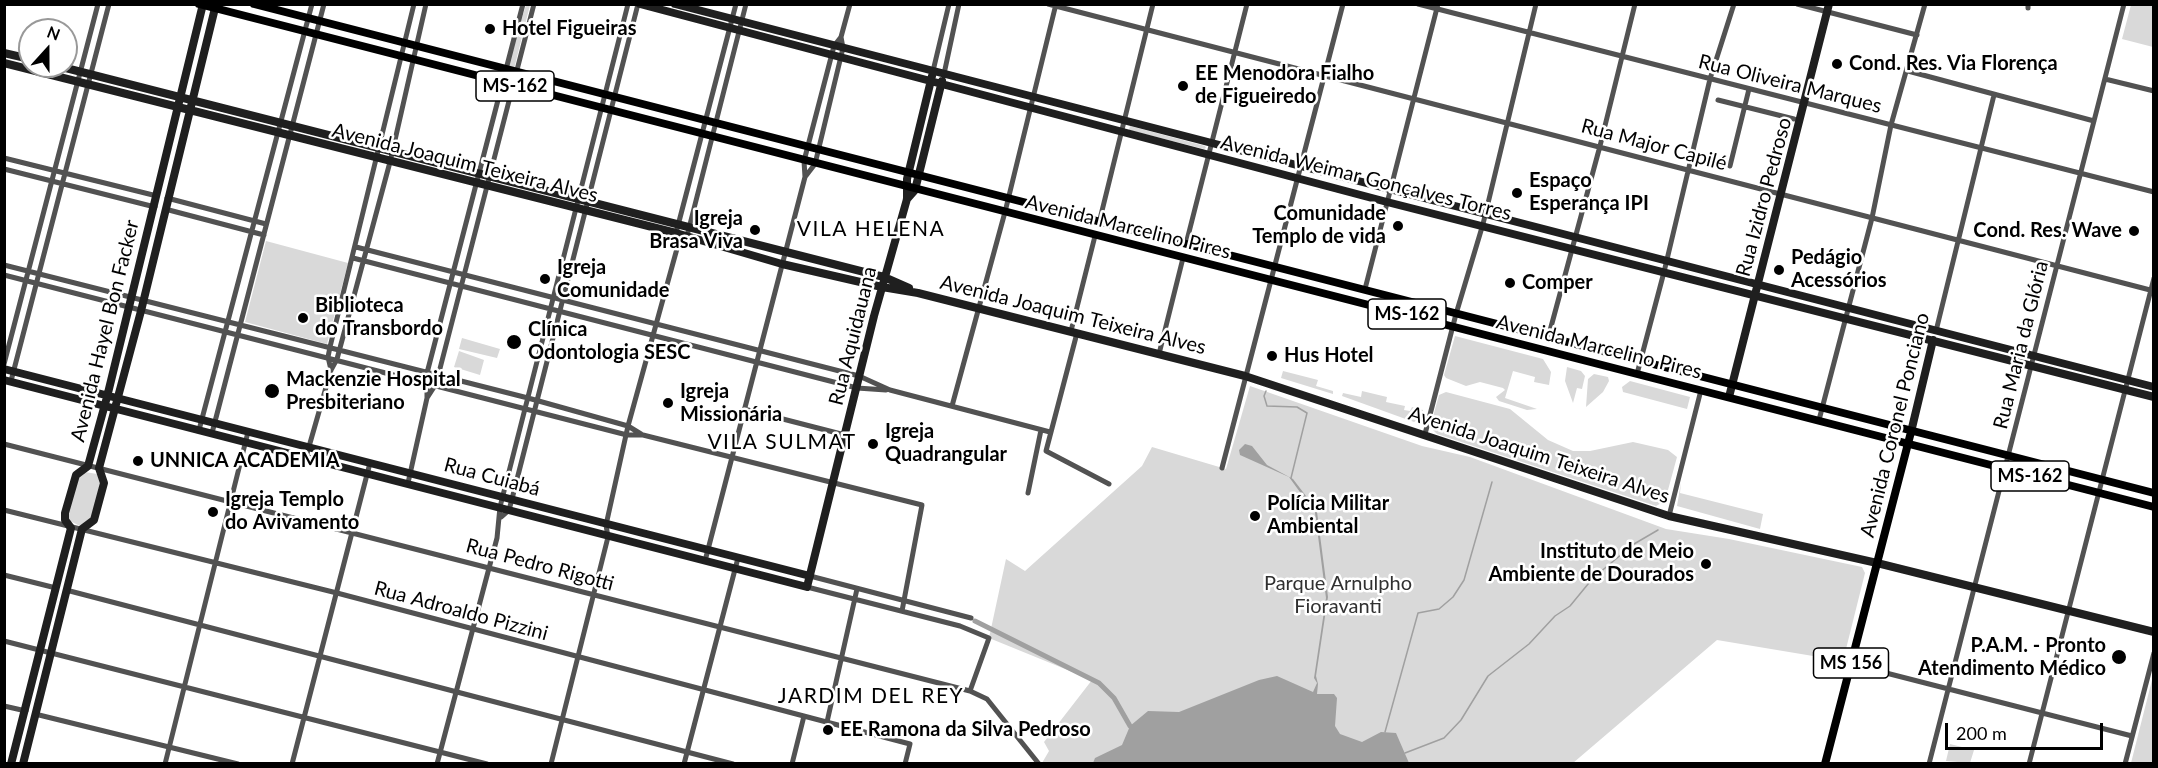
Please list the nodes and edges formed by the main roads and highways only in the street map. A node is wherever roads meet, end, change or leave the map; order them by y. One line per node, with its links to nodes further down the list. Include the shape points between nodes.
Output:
1 (254, 4): 20 (main road, Avenida Marcelino Pires / MS-162)
2 (639, 4): 7 (main road, Avenida Weimar Gonçalves Torres, via 729,28)
3 (675, 4): 7 (main road, Avenida Weimar Gonçalves Torres, via 732,20)
4 (202, 5): 5 (main road, Avenida Marcelino Pires / MS-162); 14 (main road, Avenida Hayel Bon Facker)
5 (215, 6): 15 (main road, Avenida Hayel Bon Facker); 22 (main road, Avenida Marcelino Pires / MS-162, via 316,36)
6 (1828, 8): 31 (main road, Rua Izidro Pedroso)
7 (740, 27): 10 (main road, Avenida Weimar Gonçalves Torres); 12 (main road, Avenida Weimar Gonçalves Torres)
8 (4, 63): 16 (main road, Avenida Joaquim Teixeira Alves)
9 (78, 71): 14 (main road, Avenida Joaquim Teixeira Alves)
10 (933, 71): 11 (main road, Avenida Weimar Gonçalves Torres); 12 (main road, Rua Aquidauana)
11 (944, 74): 13 (main road, Rua Aquidauana); 31 (main road, Avenida Weimar Gonçalves Torres)
12 (930, 81): 13 (main road, Avenida Weimar Gonçalves Torres); 18 (main road, Rua Aquidauana)
13 (941, 84): 19 (main road, Rua Aquidauana); 34 (main road, Avenida Weimar Gonçalves Torres)
14 (182, 98): 15 (main road, Avenida Joaquim Teixeira Alves); 16 (main road, Avenida Hayel Bon Facker)
15 (192, 101): 17 (main road, Avenida Hayel Bon Facker); 26 (main road, Avenida Joaquim Teixeira Alves, via 587,201)
16 (179, 109): 17 (main road, Avenida Joaquim Teixeira Alves); 44 (main road, Avenida Hayel Bon Facker)
17 (189, 111): 26 (main road, Avenida Joaquim Teixeira Alves, via 575,208); 47 (main road, Avenida Hayel Bon Facker)
18 (919, 127): 19 (main road); 20 (main road, Rua Aquidauana)
19 (930, 130): 21 (main road, Rua Aquidauana)
20 (908, 173): 21 (main road, Avenida Marcelino Pires / MS-162); 22 (main road, Rua Aquidauana)
21 (918, 176): 23 (main road, Rua Aquidauana); 25 (main road, Avenida Marcelino Pires / MS-162)
22 (905, 187): 23 (main road, Avenida Marcelino Pires / MS-162); 24 (main road, Rua Aquidauana)
23 (915, 190): 24 (main road, Rua Aquidauana); 27 (main road, Avenida Marcelino Pires / MS-162)
24 (907, 199): 30 (main road, Rua Aquidauana)
25 (1099, 223): 27 (main road); 28 (main road, Avenida Marcelino Pires / MS-162)
26 (677, 229): 30 (main road, Avenida Joaquim Teixeira Alves, via 689,227); 32 (main road, Avenida Joaquim Teixeira Alves, via 687,236 782,264)
27 (1095, 236): 29 (main road, Avenida Marcelino Pires / MS-162)
28 (1186, 245): 29 (main road); 37 (main road, Avenida Marcelino Pires / MS-162)
29 (1183, 258): 39 (main road, Avenida Marcelino Pires / MS-162)
30 (884, 277): 32 (main road, Rua Aquidauana); 33 (main road, Avenida Joaquim Teixeira Alves)
31 (1758, 285): 34 (main road, Rua Izidro Pedroso); 35 (main road, Avenida Weimar Gonçalves Torres)
32 (882, 287): 33 (main road, Avenida Joaquim Teixeira Alves); 57 (main road, Rua Aquidauana)
33 (918, 293): 56 (main road, Avenida Joaquim Teixeira Alves, via 1245,376 1668,516)
34 (1755, 296): 35 (main road, Avenida Weimar Gonçalves Torres); 42 (main road, Rua Izidro Pedroso)
35 (1847, 312): 36 (main road, Avenida Weimar Gonçalves Torres); 38 (main road, Avenida Weimar Gonçalves Torres)
36 (1936, 331): 38 (main road, Avenida Coronel Ponciano); 43 (main road, Avenida Weimar Gonçalves Torres)
37 (1548, 338): 39 (main road); 42 (main road, Avenida Marcelino Pires / MS-162)
38 (1933, 342): 46 (main road, Avenida Weimar Gonçalves Torres); 52 (main road, Avenida Coronel Ponciano)
39 (1544, 351): 45 (main road, Avenida Marcelino Pires / MS-162)
40 (4, 369): 44 (main road, Rua Cuiabá)
41 (8, 381): 48 (main road, Rua Cuiabá)
42 (1732, 385): 45 (main road, Rua Izidro Pedroso); 52 (main road, Avenida Marcelino Pires / MS-162)
43 (2154, 387)
44 (107, 397): 47 (main road, Rua Cuiabá); 48 (main road, Avenida Hayel Bon Facker)
45 (1729, 397): 53 (main road, Avenida Marcelino Pires / MS-162)
46 (2154, 397)
47 (116, 399): 49 (main road, Avenida Hayel Bon Facker); 50 (main road, Rua Cuiabá)
48 (104, 407): 49 (main road, Rua Cuiabá); 60 (main road, Avenida Hayel Bon Facker, via 88,466 76,475 65,513 71,528)
49 (113, 409): 51 (main road, Rua Cuiabá); 61 (main road, Avenida Hayel Bon Facker, via 99,468 104,483 94,520 82,529)
50 (177, 414): 51 (main road); 57 (main road, Rua Cuiabá)
51 (175, 424): 58 (main road, Rua Cuiabá)
52 (1911, 432): 53 (main road, Avenida Coronel Ponciano / MS 156); 54 (main road, Avenida Marcelino Pires / MS-162)
53 (1907, 444): 55 (main road, Avenida Marcelino Pires / MS-162); 56 (main road, Avenida Coronel Ponciano / MS 156)
54 (2154, 493)
55 (2154, 507)
56 (1876, 563): 59 (main road, Avenida Joaquim Teixeira Alves); 62 (main road, Avenida Coronel Ponciano / MS 156)
57 (810, 576): 58 (main road, Rua Aquidauana)
58 (807, 587)
59 (2154, 632)
60 (11, 764)
61 (23, 764)
62 (1826, 764)

